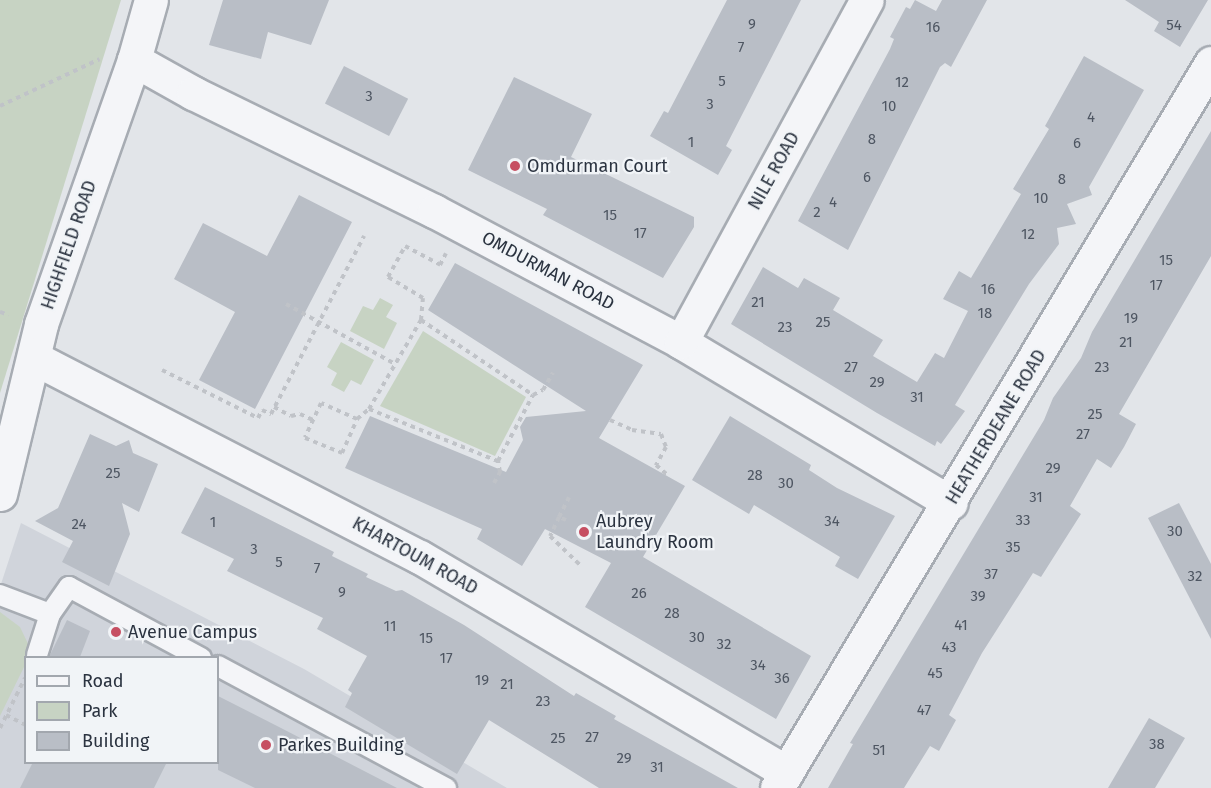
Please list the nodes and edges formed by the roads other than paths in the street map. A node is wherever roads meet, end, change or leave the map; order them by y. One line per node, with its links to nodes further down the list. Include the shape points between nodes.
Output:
1 (151, 0): 3 (street, HIGHFIELD ROAD)
2 (867, 0): 5 (street, NILE ROAD)
3 (134, 60): 5 (street, OMDURMAN ROAD, via 434,211); 6 (street, HIGHFIELD ROAD, via 58,272)
4 (1211, 63): 8 (street, HEATHERDEANE ROAD)
5 (681, 342): 8 (street, OMDURMAN ROAD)
6 (34, 358): 7 (street, HIGHFIELD ROAD); 14 (street, KHARTOUM ROAD, via 420,557)
7 (1, 491)
8 (951, 503): 14 (street, HEATHERDEANE ROAD)
9 (0, 595): 10 (lane)
10 (50, 614): 11 (lane); 12 (lane, via 69,587)
11 (37, 655)
12 (199, 656)
13 (219, 667): 15 (lane)
14 (782, 780)
15 (446, 788)

